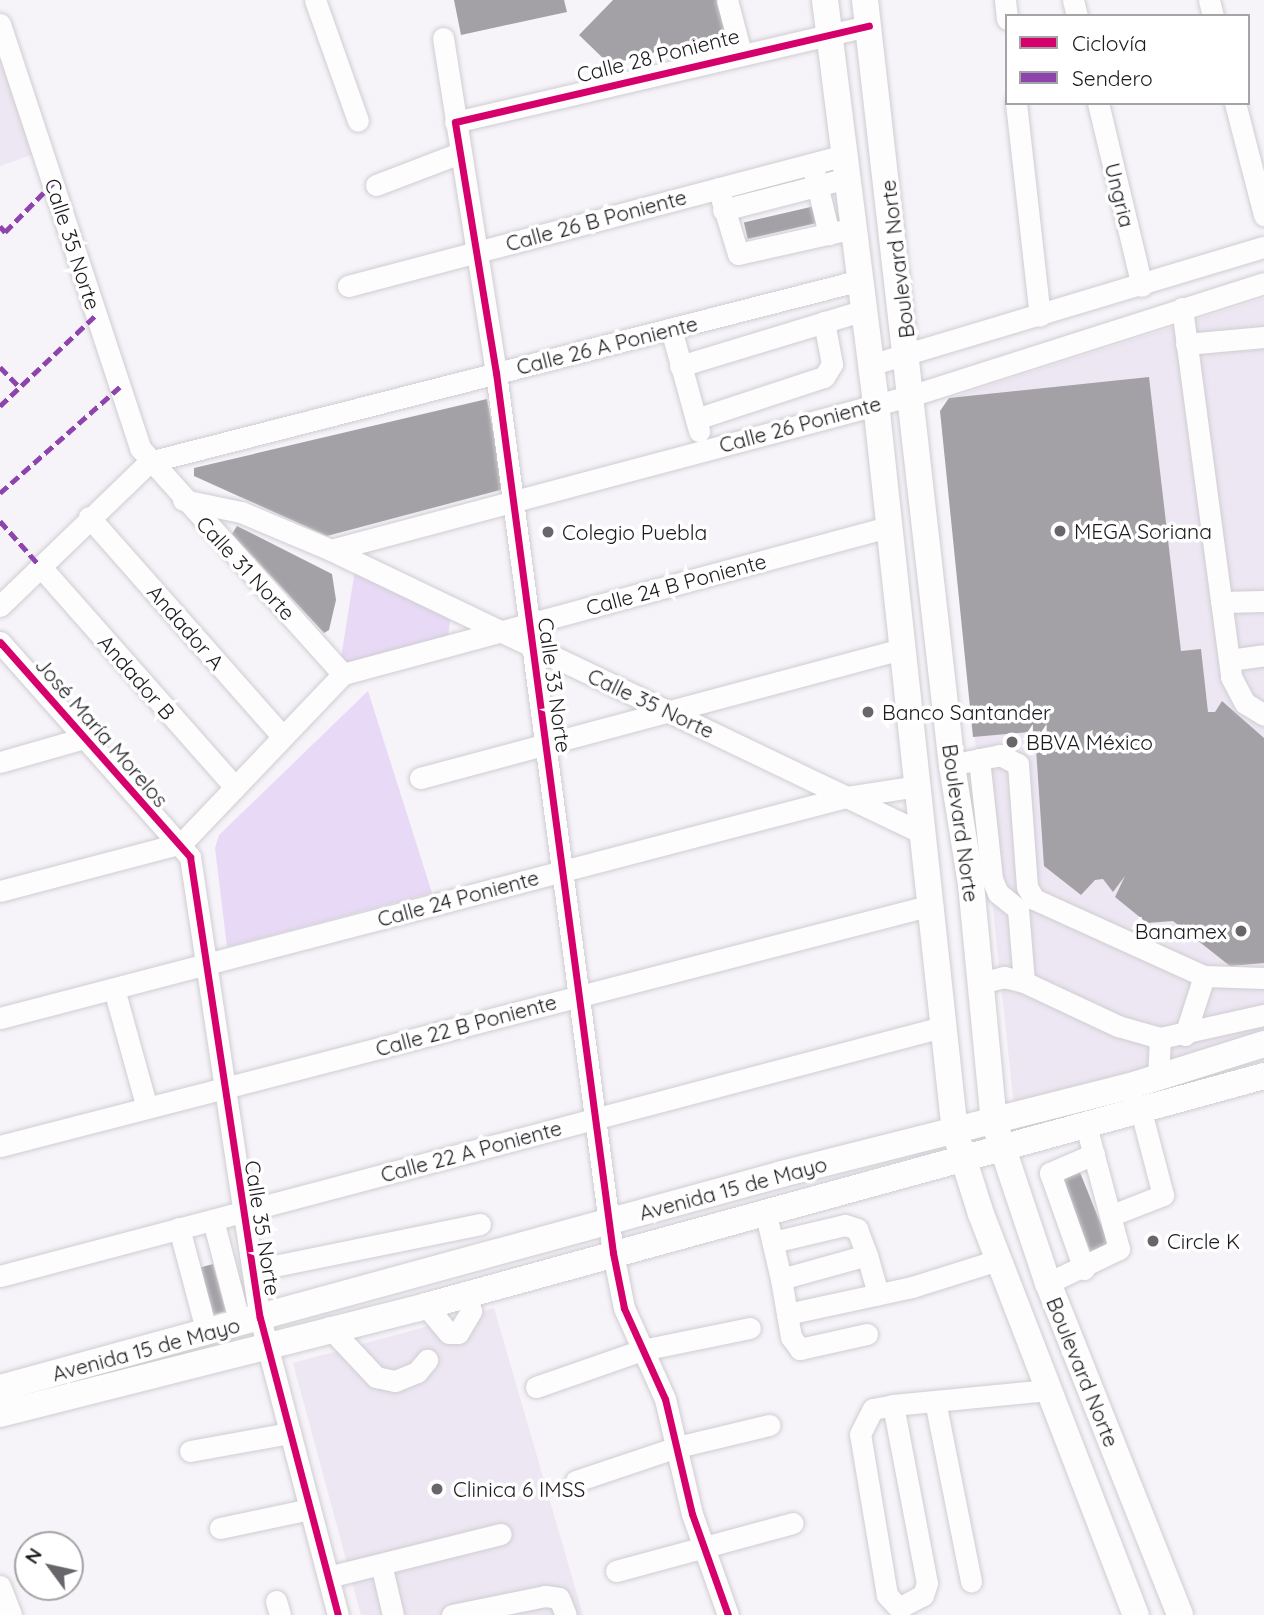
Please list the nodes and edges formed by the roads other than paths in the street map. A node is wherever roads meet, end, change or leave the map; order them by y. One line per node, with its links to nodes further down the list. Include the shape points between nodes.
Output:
1 (314, 0): 12 (street)
2 (727, 0): 8 (street)
3 (825, 0): 5 (main road, Boulevard Norte)
4 (867, 13): 5 (street, Calle 28 Poniente); 37 (main road, Boulevard Norte)
5 (829, 32): 8 (street, Calle 28 Poniente); 16 (main road, Boulevard Norte)
6 (2, 33): 47 (street, Calle 35 Norte, via 133,431)
7 (443, 38): 13 (street, Calle 33 Norte)
8 (741, 53): 13 (street, Calle 28 Poniente)
9 (1016, 105): 32 (street)
10 (1098, 105): 29 (street, Ungria)
11 (1236, 105): 21 (street)
12 (358, 121)
13 (456, 122): 14 (street, Calle 33 Norte)
14 (460, 153): 17 (street); 24 (street, Calle 33 Norte)
15 (811, 163): 16 (street, Calle 26 B Poniente); 18 (street); 19 (street, Calle 26 B Poniente)
16 (846, 166): 18 (street); 22 (main road, Boulevard Norte)
17 (376, 185)
18 (817, 186): 20 (street); 22 (street)
19 (718, 188): 20 (street); 24 (street, Calle 26 B Poniente)
20 (723, 210): 22 (street, via 738,254)
21 (1264, 215)
22 (842, 231): 26 (main road, Boulevard Norte)
23 (1264, 247): 25 (street, Calle 26 Poniente)
24 (476, 252): 28 (street, Calle 26 B Poniente); 40 (street, Calle 33 Norte)
25 (1191, 269): 29 (street, Calle 26 Poniente); 30 (street)
26 (861, 280): 31 (main road, Boulevard Norte); 34 (street, Calle 26 A Poniente)
27 (1264, 282): 30 (street, Calle 26 Poniente)
28 (348, 286)
29 (1142, 286): 32 (street, Calle 26 Poniente)
30 (1192, 305): 36 (street); 42 (street, Calle 26 Poniente)
31 (864, 310): 33 (street); 38 (main road, Boulevard Norte)
32 (1040, 316): 37 (street, Calle 26 Poniente)
33 (824, 322): 39 (street); 41 (street, via 830,372)
34 (671, 329): 39 (street); 40 (street, Calle 26 A Poniente)
35 (1264, 338): 36 (street)
36 (1186, 344): 55 (street)
37 (907, 354): 38 (street, Calle 26 Poniente); 42 (main road, Boulevard Norte)
38 (870, 365): 43 (main road, Boulevard Norte)
39 (680, 366): 44 (street)
40 (496, 373): 47 (street, Calle 26 A Poniente); 49 (street, Calle 33 Norte)
41 (807, 384): 44 (street); 45 (street)
42 (912, 395): 43 (street, Calle 26 Poniente); 72 (main road, Boulevard Norte)
43 (876, 403): 45 (street, Calle 26 Poniente); 51 (main road, Boulevard Norte)
44 (696, 419): 46 (street)
45 (817, 419): 46 (street, Calle 26 Poniente)
46 (704, 449): 49 (street, Calle 26 Poniente)
47 (149, 462): 48 (street, Calle 31 Norte); 50 (street)
48 (183, 500): 52 (street, Calle 35 Norte, via 241,512); 64 (street, Calle 31 Norte)
49 (513, 501): 52 (street, Calle 26 Poniente); 57 (street, Calle 33 Norte)
50 (89, 517): 53 (street); 67 (street, Andador A)
51 (888, 527): 57 (street, Calle 24 B Poniente); 60 (main road, Boulevard Norte)
52 (331, 550): 58 (street, Calle 35 Norte)
53 (40, 566): 56 (street); 75 (street, Andador B)
54 (1264, 601): 55 (street)
55 (1221, 602): 63 (street)
56 (0, 606)
57 (529, 624): 58 (street, Calle 24 B Poniente); 61 (street, Calle 33 Norte)
58 (497, 632): 61 (street, Calle 35 Norte); 64 (street, Calle 24 B Poniente)
59 (0, 642): 68 (street, José María Morelos)
60 (902, 649): 65 (street); 74 (main road, Boulevard Norte)
61 (533, 650): 65 (street, Calle 35 Norte); 69 (street, Calle 33 Norte)
62 (1264, 655): 63 (street)
63 (1230, 660): 66 (street, via 1235,689)
64 (343, 674): 67 (street)
65 (670, 711): 69 (street); 76 (street, Calle 35 Norte)
66 (1264, 715)
67 (283, 737): 75 (street)
68 (85, 738): 71 (street); 78 (street, José María Morelos)
69 (546, 744): 73 (street); 79 (street, Calle 33 Norte)
70 (979, 759): 72 (street); 81 (street, via 992,879 998,893); 81 (street, via 1008,756 1018,764)
71 (0, 762)
72 (952, 766): 87 (main road, Boulevard Norte)
73 (420, 778)
74 (918, 786): 76 (street, Calle 24 Poniente); 77 (main road, Boulevard Norte)
75 (234, 787): 78 (street)
76 (846, 797): 77 (street, Calle 35 Norte); 79 (street, Calle 24 Poniente)
77 (924, 834): 82 (main road, Boulevard Norte)
78 (181, 843): 80 (street); 83 (street, Calle 35 Norte, via 193,868)
79 (564, 871): 83 (street, Calle 24 Poniente); 89 (street, Calle 33 Norte)
80 (0, 891)
81 (1026, 904): 84 (street); 86 (street)
82 (932, 905): 89 (street, Calle 22 B Poniente); 92 (main road, Boulevard Norte)
83 (208, 964): 88 (street, Calle 24 Poniente); 98 (street, Calle 35 Norte)
84 (1204, 976): 85 (street); 93 (street)
85 (1264, 978)
86 (1024, 982): 87 (street, via 1004,977); 94 (street)
87 (980, 983): 102 (main road, Boulevard Norte)
88 (114, 989): 91 (street, Calle 24 Poniente); 99 (street)
89 (580, 996): 98 (street, Calle 22 B Poniente); 101 (street, Calle 33 Norte)
90 (1264, 1015): 93 (street)
91 (0, 1018)
92 (942, 1027): 101 (street, Calle 22 A Poniente); 104 (main road, Boulevard Norte)
93 (1185, 1035): 94 (street)
94 (1160, 1038): 97 (street)
95 (1264, 1044): 97 (main road, Avenida 15 de Mayo)
96 (1264, 1076): 100 (main road, Avenida 15 de Mayo)
97 (1158, 1078): 102 (main road, Avenida 15 de Mayo)
98 (225, 1088): 99 (street, Calle 22 B Poniente); 109 (street, Calle 35 Norte)
99 (147, 1108): 105 (street, Calle 22 B Poniente)
100 (1141, 1111): 103 (main road, Avenida 15 de Mayo); 111 (street, via 1163,1195)
101 (598, 1118): 109 (street, Calle 22 A Poniente); 113 (street, Calle 33 Norte)
102 (994, 1122): 104 (main road, Avenida 15 de Mayo); 106 (main road, Boulevard Norte)
103 (1086, 1126): 106 (main road, Avenida 15 de Mayo); 107 (street)
104 (955, 1132): 108 (main road, Boulevard Norte); 113 (main road, Avenida 15 de Mayo)
105 (0, 1146)
106 (1000, 1150): 108 (main road, Avenida 15 de Mayo); 129 (main road, Boulevard Norte)
107 (1094, 1154): 111 (street); 125 (street, via 1050,1172)
108 (961, 1161): 110 (main road, Avenida 15 de Mayo); 122 (main road, Boulevard Norte)
109 (240, 1212): 112 (street, Calle 22 A Poniente); 118 (street, Calle 35 Norte)
110 (766, 1214): 116 (street); 120 (main road, Avenida 15 de Mayo)
111 (1112, 1215): 125 (street, via 1119,1249)
112 (213, 1220): 115 (street, Calle 22 A Poniente); 119 (street)
113 (611, 1221): 120 (street, Calle 33 Norte); 128 (main road, Avenida 15 de Mayo)
114 (480, 1224): 117 (street)
115 (179, 1228): 123 (street); 126 (street, Calle 22 A Poniente)
116 (773, 1242): 121 (street, via 845,1225 863,1236); 127 (street)
117 (396, 1244): 124 (street); 128 (street)
118 (246, 1247): 119 (street); 134 (street, Calle 35 Norte)
119 (222, 1253): 123 (street); 134 (street)
120 (613, 1253): 131 (main road, Avenida 15 de Mayo); 139 (street, Calle 33 Norte, via 624,1308)
121 (867, 1255): 127 (street); 130 (street)
122 (998, 1260): 130 (street); 143 (main road, Boulevard Norte)
123 (188, 1262): 135 (street)
124 (279, 1265)
125 (1084, 1269): 129 (street)
126 (0, 1276)
127 (782, 1279): 133 (street)
128 (403, 1280): 134 (main road, Avenida 15 de Mayo)
129 (1048, 1283): 169 (main road, Boulevard Norte)
130 (878, 1294): 133 (street)
131 (426, 1306): 132 (street, via 449,1333 458,1333); 136 (main road, Avenida 15 de Mayo)
132 (471, 1311)
133 (787, 1314): 138 (street, via 791,1338 800,1349)
134 (252, 1321): 135 (main road, Avenida 15 de Mayo); 136 (main road, Avenida 15 de Mayo); 146 (main road, Avenida 15 de Mayo); 148 (street, Calle 35 Norte)
135 (205, 1327): 142 (main road, Avenida 15 de Mayo)
136 (329, 1327): 140 (street, via 376,1377 395,1381 417,1372)
137 (750, 1328): 139 (street)
138 (867, 1334)
139 (642, 1350): 141 (street); 149 (street, Calle 33 Norte, via 665,1399)
140 (427, 1360)
141 (536, 1387)
142 (0, 1388)
143 (1048, 1390): 144 (street); 168 (main road, Boulevard Norte)
144 (935, 1401): 145 (street); 160 (street)
145 (893, 1405): 145 (street, via 873,1409 860,1434 887,1595 900,1608 923,1595 926,1583)
146 (0, 1414)
147 (769, 1425): 149 (street)
148 (290, 1433): 150 (street); 152 (street, Calle 35 Norte)
149 (677, 1447): 151 (street); 156 (street, Calle 33 Norte)
150 (190, 1451)
151 (576, 1481)
152 (310, 1508): 154 (street); 159 (street, Calle 35 Norte)
153 (793, 1523): 156 (street)
154 (220, 1528)
155 (501, 1534): 157 (street)
156 (703, 1546): 158 (street); 167 (street, Calle 33 Norte)
157 (381, 1564): 159 (street); 164 (street)
158 (616, 1571)
159 (328, 1577): 163 (street, Calle 35 Norte)
160 (971, 1581)
161 (0, 1586): 162 (street)
162 (11, 1615)
163 (338, 1615)
164 (393, 1615)
165 (452, 1615): 166 (street, via 545,1596 559,1598)
166 (566, 1615)
167 (728, 1615)
168 (1135, 1615)
169 (1180, 1615)

